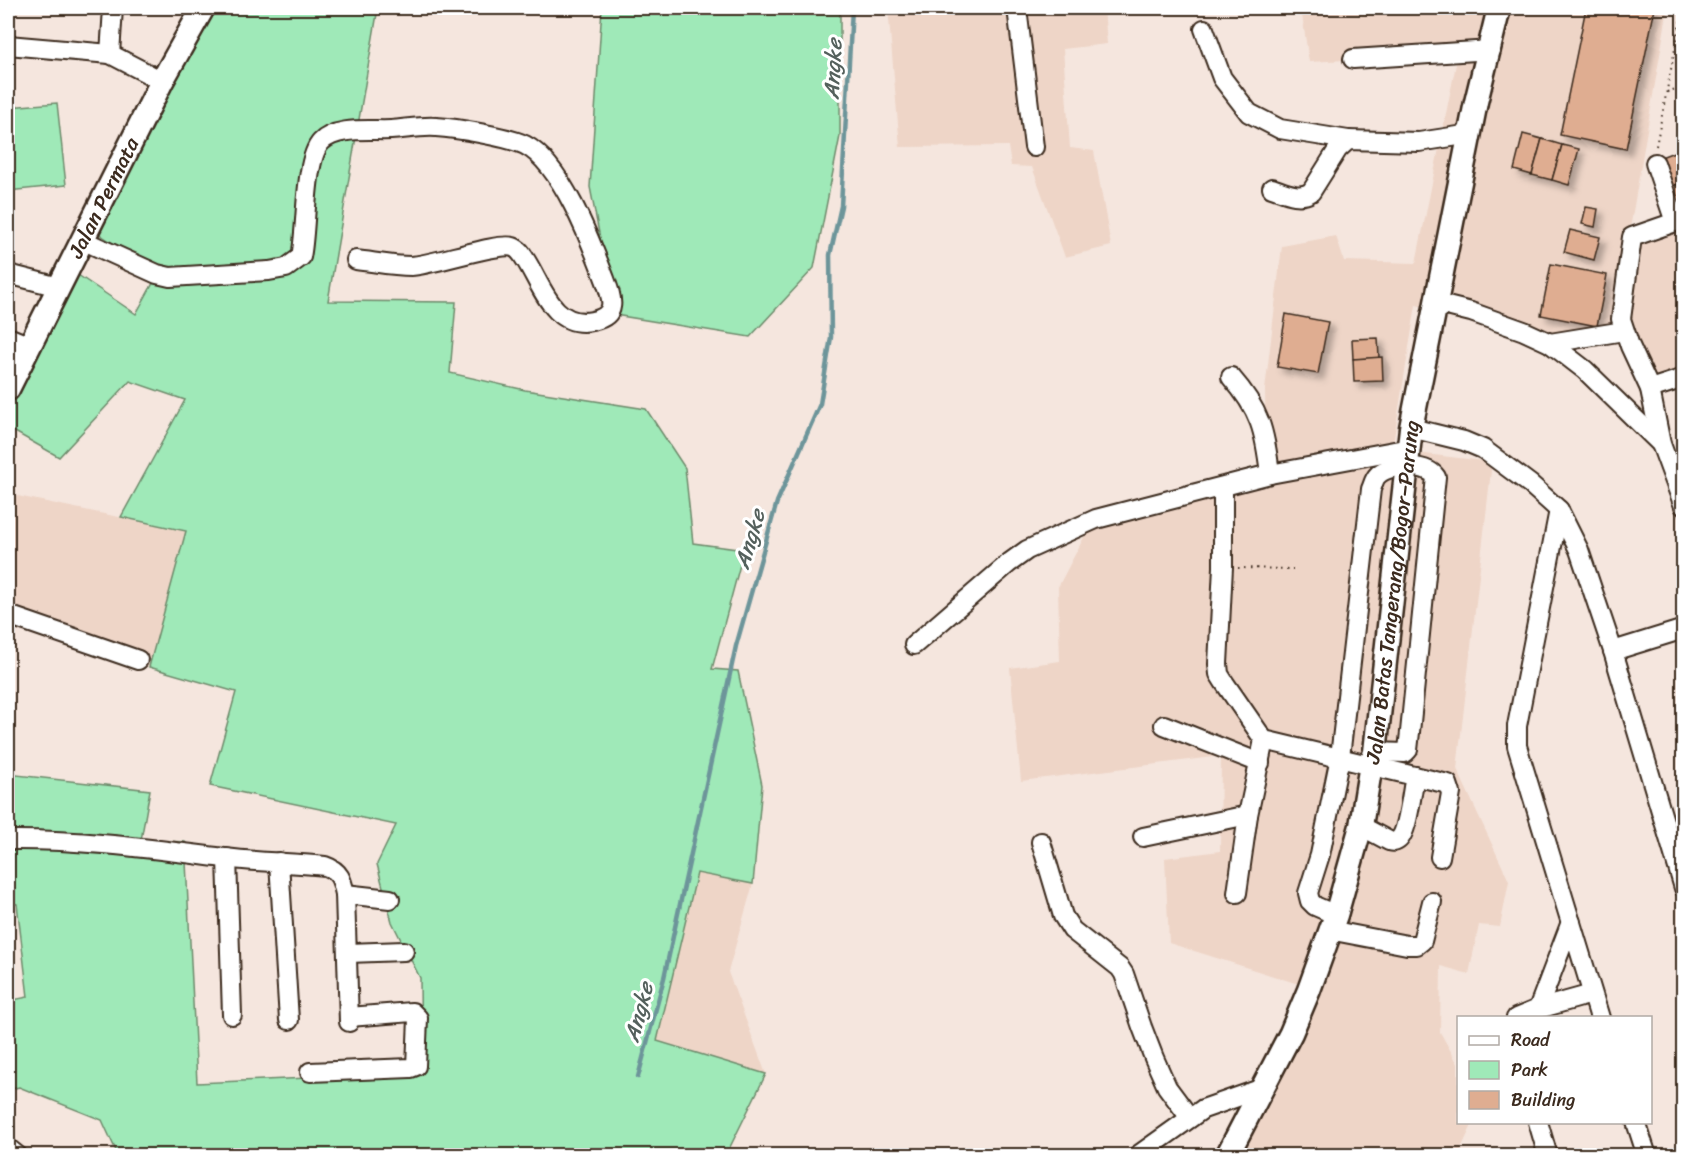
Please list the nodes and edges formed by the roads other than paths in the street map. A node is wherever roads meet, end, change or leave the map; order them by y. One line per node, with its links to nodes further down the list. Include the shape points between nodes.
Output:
1 (113, 8): 8 (street)
2 (203, 8): 10 (main road, Jalan Permata)
3 (1017, 8): 13 (street)
4 (1499, 8): 7 (main road, Jalan Batas Tangerang/Bogor–Parung)
5 (1204, 30): 12 (street, via 1222,78 1249,113 1280,129)
6 (8, 45): 8 (street)
7 (1491, 50): 9 (street); 11 (main road, Jalan Batas Tangerang/Bogor–Parung)
8 (110, 54): 10 (street)
9 (1353, 59)
10 (162, 81): 17 (main road, Jalan Permata)
11 (1471, 134): 12 (street, via 1419,142); 21 (main road, Jalan Batas Tangerang/Bogor–Parung)
12 (1348, 140): 15 (street, via 1308,195)
13 (1035, 147)
14 (1655, 163): 16 (street)
15 (1272, 188)
16 (1679, 221): 22 (street, via 1632,237 1622,319)
17 (82, 240): 18 (street, via 170,277 286,268 302,257 310,173 321,142 332,134 436,127 525,145 545,160 577,214 612,305 610,311 593,321 566,320 550,304 521,252 511,246 411,266); 20 (main road, Jalan Permata)
18 (356, 260)
19 (8, 274): 20 (street)
20 (59, 288): 25 (main road, Jalan Permata)
21 (1435, 303): 24 (street, via 1471,312); 31 (main road, Jalan Batas Tangerang/Bogor–Parung)
22 (1624, 331): 24 (street); 29 (street)
23 (8, 337): 25 (street)
24 (1550, 343): 30 (street, via 1585,370)
25 (30, 346): 28 (main road, Jalan Permata)
26 (1231, 377): 32 (street, via 1259,417)
27 (1683, 378): 29 (street)
28 (8, 389)
29 (1650, 390): 30 (street)
30 (1661, 444): 34 (street)
31 (1409, 447): 32 (street); 35 (street, via 1456,438 1483,449); 43 (street, via 1375,478 1371,489); 44 (main road, Jalan Batas Tangerang/Bogor–Parung); 44 (street, via 1436,477 1411,720 1406,752)
32 (1270, 474): 33 (street)
33 (1223, 487): 38 (street, via 1095,519 1028,550); 42 (street, via 1219,674)
34 (1683, 506)
35 (1559, 510): 39 (street, via 1579,550); 60 (street, via 1516,746)
36 (8, 615): 40 (street)
37 (1683, 629): 39 (street)
38 (914, 645)
39 (1613, 651): 55 (street)
40 (138, 660)
41 (1164, 725): 45 (street)
42 (1264, 740): 43 (street); 45 (street)
43 (1340, 757): 44 (street); 61 (street, via 1323,844 1308,893 1310,901)
44 (1373, 758): 46 (street); 48 (main road, Jalan Batas Tangerang/Bogor–Parung)
45 (1260, 762): 47 (street)
46 (1415, 776): 48 (street, via 1400,839 1389,841); 52 (street, via 1448,784 1451,793)
47 (1248, 815): 49 (street); 56 (street)
48 (1360, 826): 61 (main road, Jalan Batas Tangerang/Bogor–Parung)
49 (1143, 837)
50 (8, 840): 53 (street, via 53,839)
51 (1041, 842): 72 (street, via 1063,916 1072,930 1120,968 1167,1087)
52 (1440, 857)
53 (227, 858): 54 (street); 66 (street)
54 (279, 862): 57 (street, via 331,868 341,877); 69 (street)
55 (1683, 888)
56 (1237, 893)
57 (345, 894): 58 (street); 63 (street)
58 (390, 899)
59 (1432, 902): 61 (street, via 1422,941 1417,945)
60 (1571, 922): 64 (street); 65 (street)
61 (1333, 923): 71 (main road, Jalan Batas Tangerang/Bogor–Parung, via 1291,1033)
62 (404, 951): 63 (street)
63 (348, 953): 70 (street, via 349,1019 415,1014 416,1066)
64 (1592, 994): 65 (street); 68 (street)
65 (1538, 1009): 67 (street)
66 (232, 1015)
67 (1519, 1016)
68 (1600, 1016)
69 (289, 1020)
70 (309, 1072)
71 (1263, 1088): 72 (street, via 1213,1105); 76 (main road, Jalan Batas Tangerang/Bogor–Parung)
72 (1190, 1118): 78 (street)
73 (1540, 1124): 79 (street)
74 (1637, 1124): 80 (street)
75 (8, 1148): 77 (street)
76 (1229, 1154)
77 (18, 1155)
78 (1137, 1155)
79 (1548, 1155)
80 (1647, 1155)

